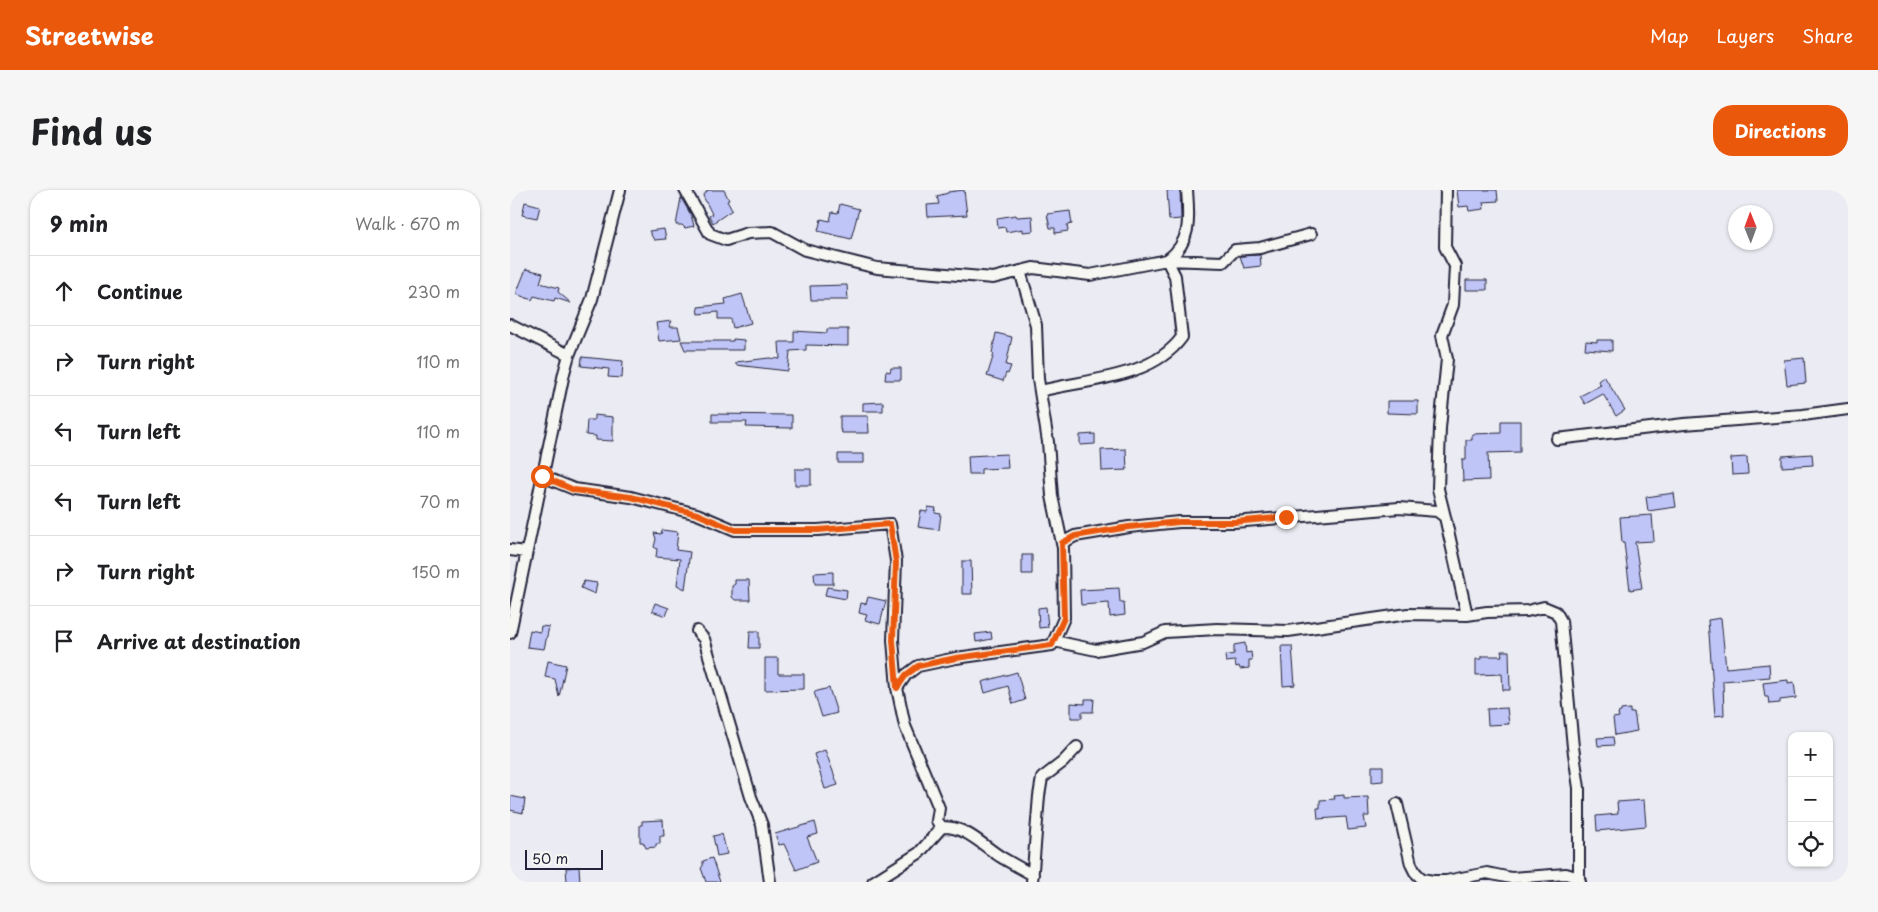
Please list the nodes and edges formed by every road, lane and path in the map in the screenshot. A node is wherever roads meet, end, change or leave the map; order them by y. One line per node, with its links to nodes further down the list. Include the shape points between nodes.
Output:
1 (620, 190): 9 (street, via 592,300)
2 (685, 190): 7 (street, via 710,234 726,240 748,233 772,232 805,250 877,268 993,278)
3 (1187, 190): 6 (street, via 1189,218 1186,235 1177,252)
4 (1446, 190): 14 (street, via 1445,247 1455,266 1453,306 1442,335 1447,359 1438,489)
5 (1311, 234): 6 (street, via 1260,248 1235,250 1223,262)
6 (1167, 260): 7 (street, via 1090,275 1033,268); 10 (street, via 1175,276 1182,337 1174,349 1137,369 1091,382)
7 (1020, 271): 10 (street, via 1036,325)
8 (510, 325): 9 (street)
9 (569, 355): 13 (street)
10 (1040, 391): 15 (street, via 1052,496)
11 (1848, 409): 12 (street)
12 (1557, 439)
13 (542, 476): 17 (street); 23 (street, via 574,490 631,497 697,514 735,530 818,530 890,524 896,562 893,640)
14 (1445, 518): 15 (street, via 1437,511 1399,508 1234,522 1179,522 1075,536); 19 (street)
15 (1062, 543): 22 (street, via 1064,618)
16 (510, 550): 17 (street)
17 (526, 552): 18 (street)
18 (512, 615): 21 (street)
19 (1467, 615): 22 (street, via 1408,614 1288,631 1165,632 1143,642 1096,650); 28 (street, via 1544,607 1556,612 1561,621 1579,788)
20 (698, 631): 29 (street, via 704,640 762,825)
21 (510, 633)
22 (1054, 641): 23 (street, via 1052,645 918,666)
23 (897, 688): 26 (street, via 905,726 939,808 937,821)
24 (1077, 747): 27 (street, via 1042,778)
25 (1397, 804): 28 (street, via 1411,864 1422,879 1446,881 1487,873 1511,878 1566,874)
26 (942, 827): 27 (street, via 951,826 975,837); 30 (street, via 919,853)
27 (1032, 878)
28 (1580, 880)
29 (770, 882)
30 (873, 882)

